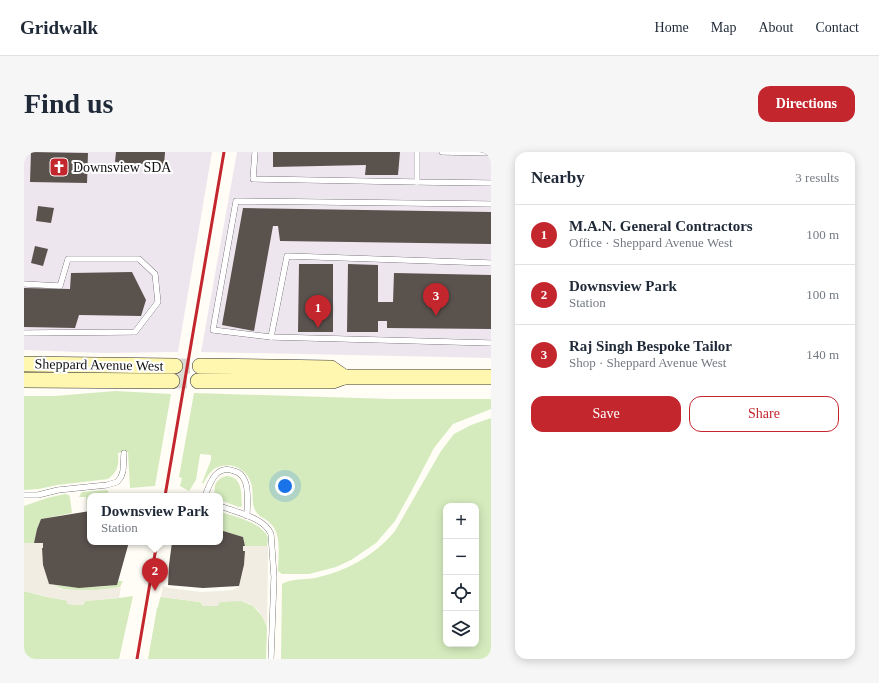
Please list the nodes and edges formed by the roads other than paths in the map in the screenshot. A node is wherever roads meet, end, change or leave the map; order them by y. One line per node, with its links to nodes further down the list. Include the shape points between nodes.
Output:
1 (255, 152): 5 (lane, via 254,179)
2 (417, 152): 5 (lane)
3 (442, 152): 4 (lane)
4 (491, 153)
5 (417, 182): 6 (lane)
6 (491, 183)
7 (491, 204): 11 (lane, via 236,201 212,330)
8 (491, 263): 11 (lane, via 287,256)
9 (24, 284): 10 (lane, via 60,286 68,260 139,259 155,274 158,302 135,332)
10 (24, 333)
11 (271, 337): 12 (lane)
12 (491, 343)
13 (24, 364): 16 (main road, Sheppard Avenue West, via 174,373)
14 (199, 374): 15 (main road, via 333,381 344,377)
15 (491, 378)
16 (24, 380)
17 (124, 453): 19 (lane, via 123,471 118,482)
18 (206, 493): 21 (lane, via 218,471 228,469 239,473 246,482)
19 (24, 495)
20 (223, 507): 21 (lane)
21 (248, 516): 22 (lane, via 266,525 272,538)
22 (272, 659)

